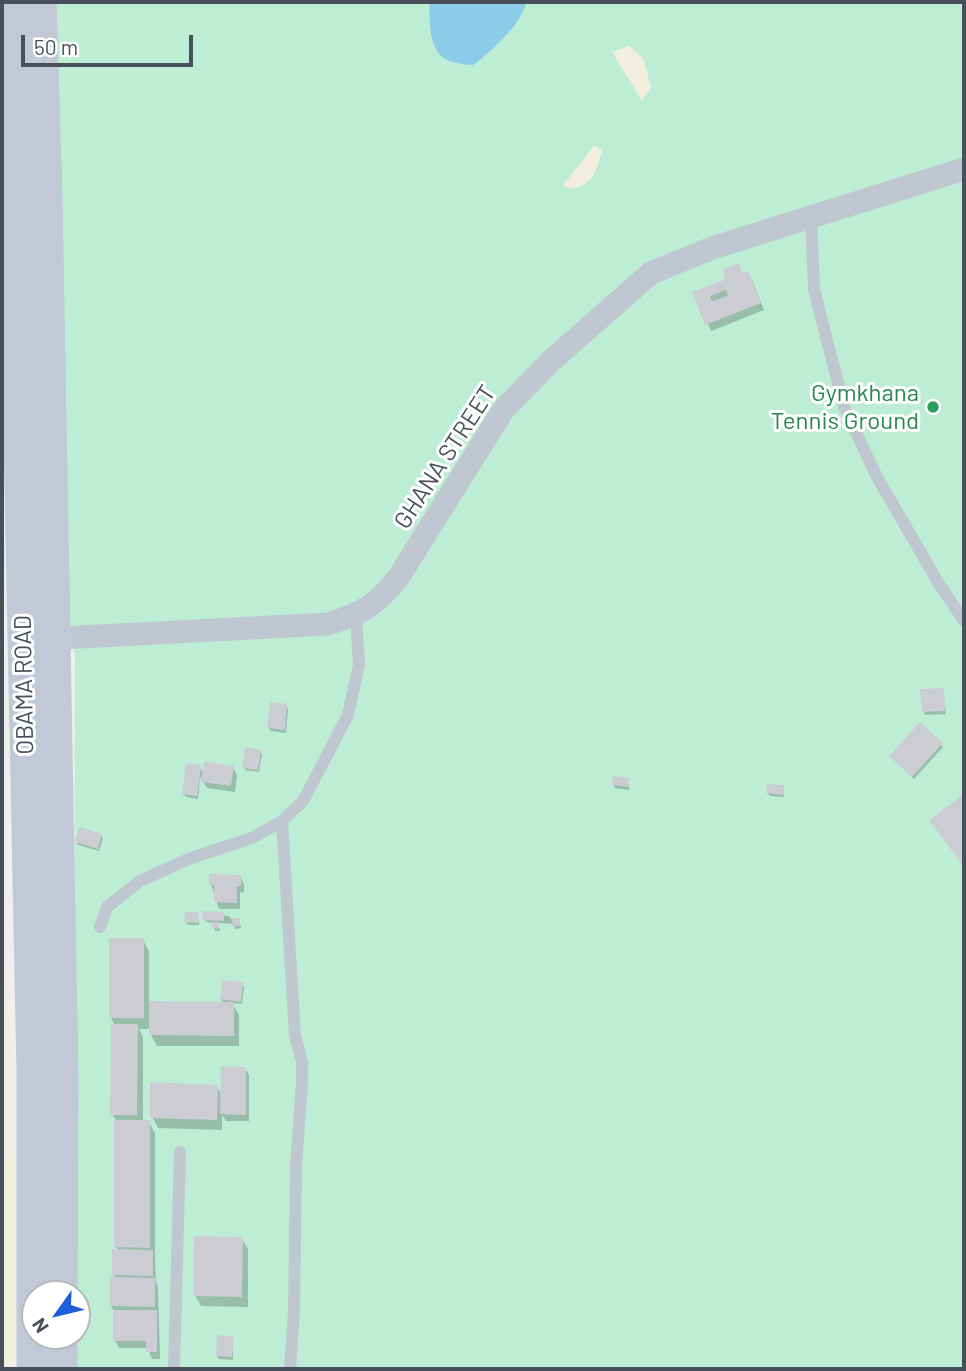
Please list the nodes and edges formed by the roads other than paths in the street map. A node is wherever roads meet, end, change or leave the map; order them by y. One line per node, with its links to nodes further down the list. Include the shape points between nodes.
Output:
1 (11, 2): 7 (street, OBAMA ROAD)
2 (40, 2): 7 (street, OBAMA ROAD, via 46,212)
3 (964, 169): 4 (street, GHANA STREET)
4 (811, 217): 5 (street, GHANA STREET, via 651,273 504,409 398,578 380,600); 6 (lane, via 814,289 844,407 877,477)
5 (356, 615): 7 (street, GHANA STREET, via 328,624); 8 (lane, via 359,665 348,715 303,801)
6 (964, 621)
7 (38, 639): 11 (street, OBAMA ROAD, via 62,1078); 13 (street, OBAMA ROAD)
8 (282, 821): 9 (lane, via 252,838 140,881 107,907); 16 (lane, via 295,1035 302,1062)
9 (100, 927)
10 (180, 1152): 15 (lane)
11 (61, 1280)
12 (61, 1350): 14 (street)
13 (33, 1369)
14 (61, 1369)
15 (174, 1369)
16 (290, 1369)

